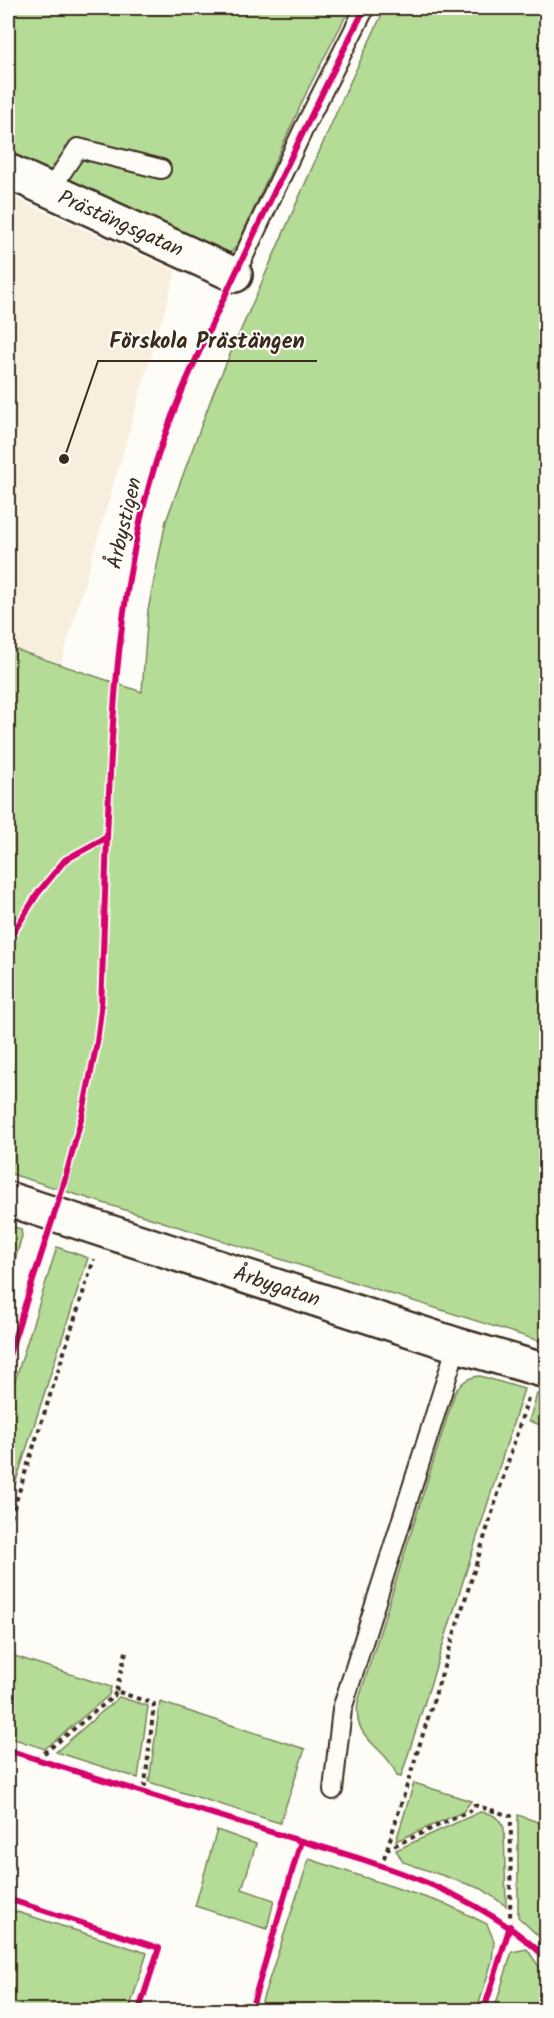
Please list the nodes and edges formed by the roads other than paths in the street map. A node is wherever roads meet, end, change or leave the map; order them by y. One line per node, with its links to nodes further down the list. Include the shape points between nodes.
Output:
1 (365, 8): 5 (lane)
2 (161, 169): 4 (lane, via 78,148)
3 (8, 171): 4 (street, Prästängsgatan)
4 (50, 190): 5 (street, Prästängsgatan)
5 (235, 275)
6 (8, 1199): 7 (street, Årbygatan)
7 (457, 1345): 8 (street, Årbygatan); 9 (lane, via 342,1709)
8 (542, 1370)
9 (333, 1790)

